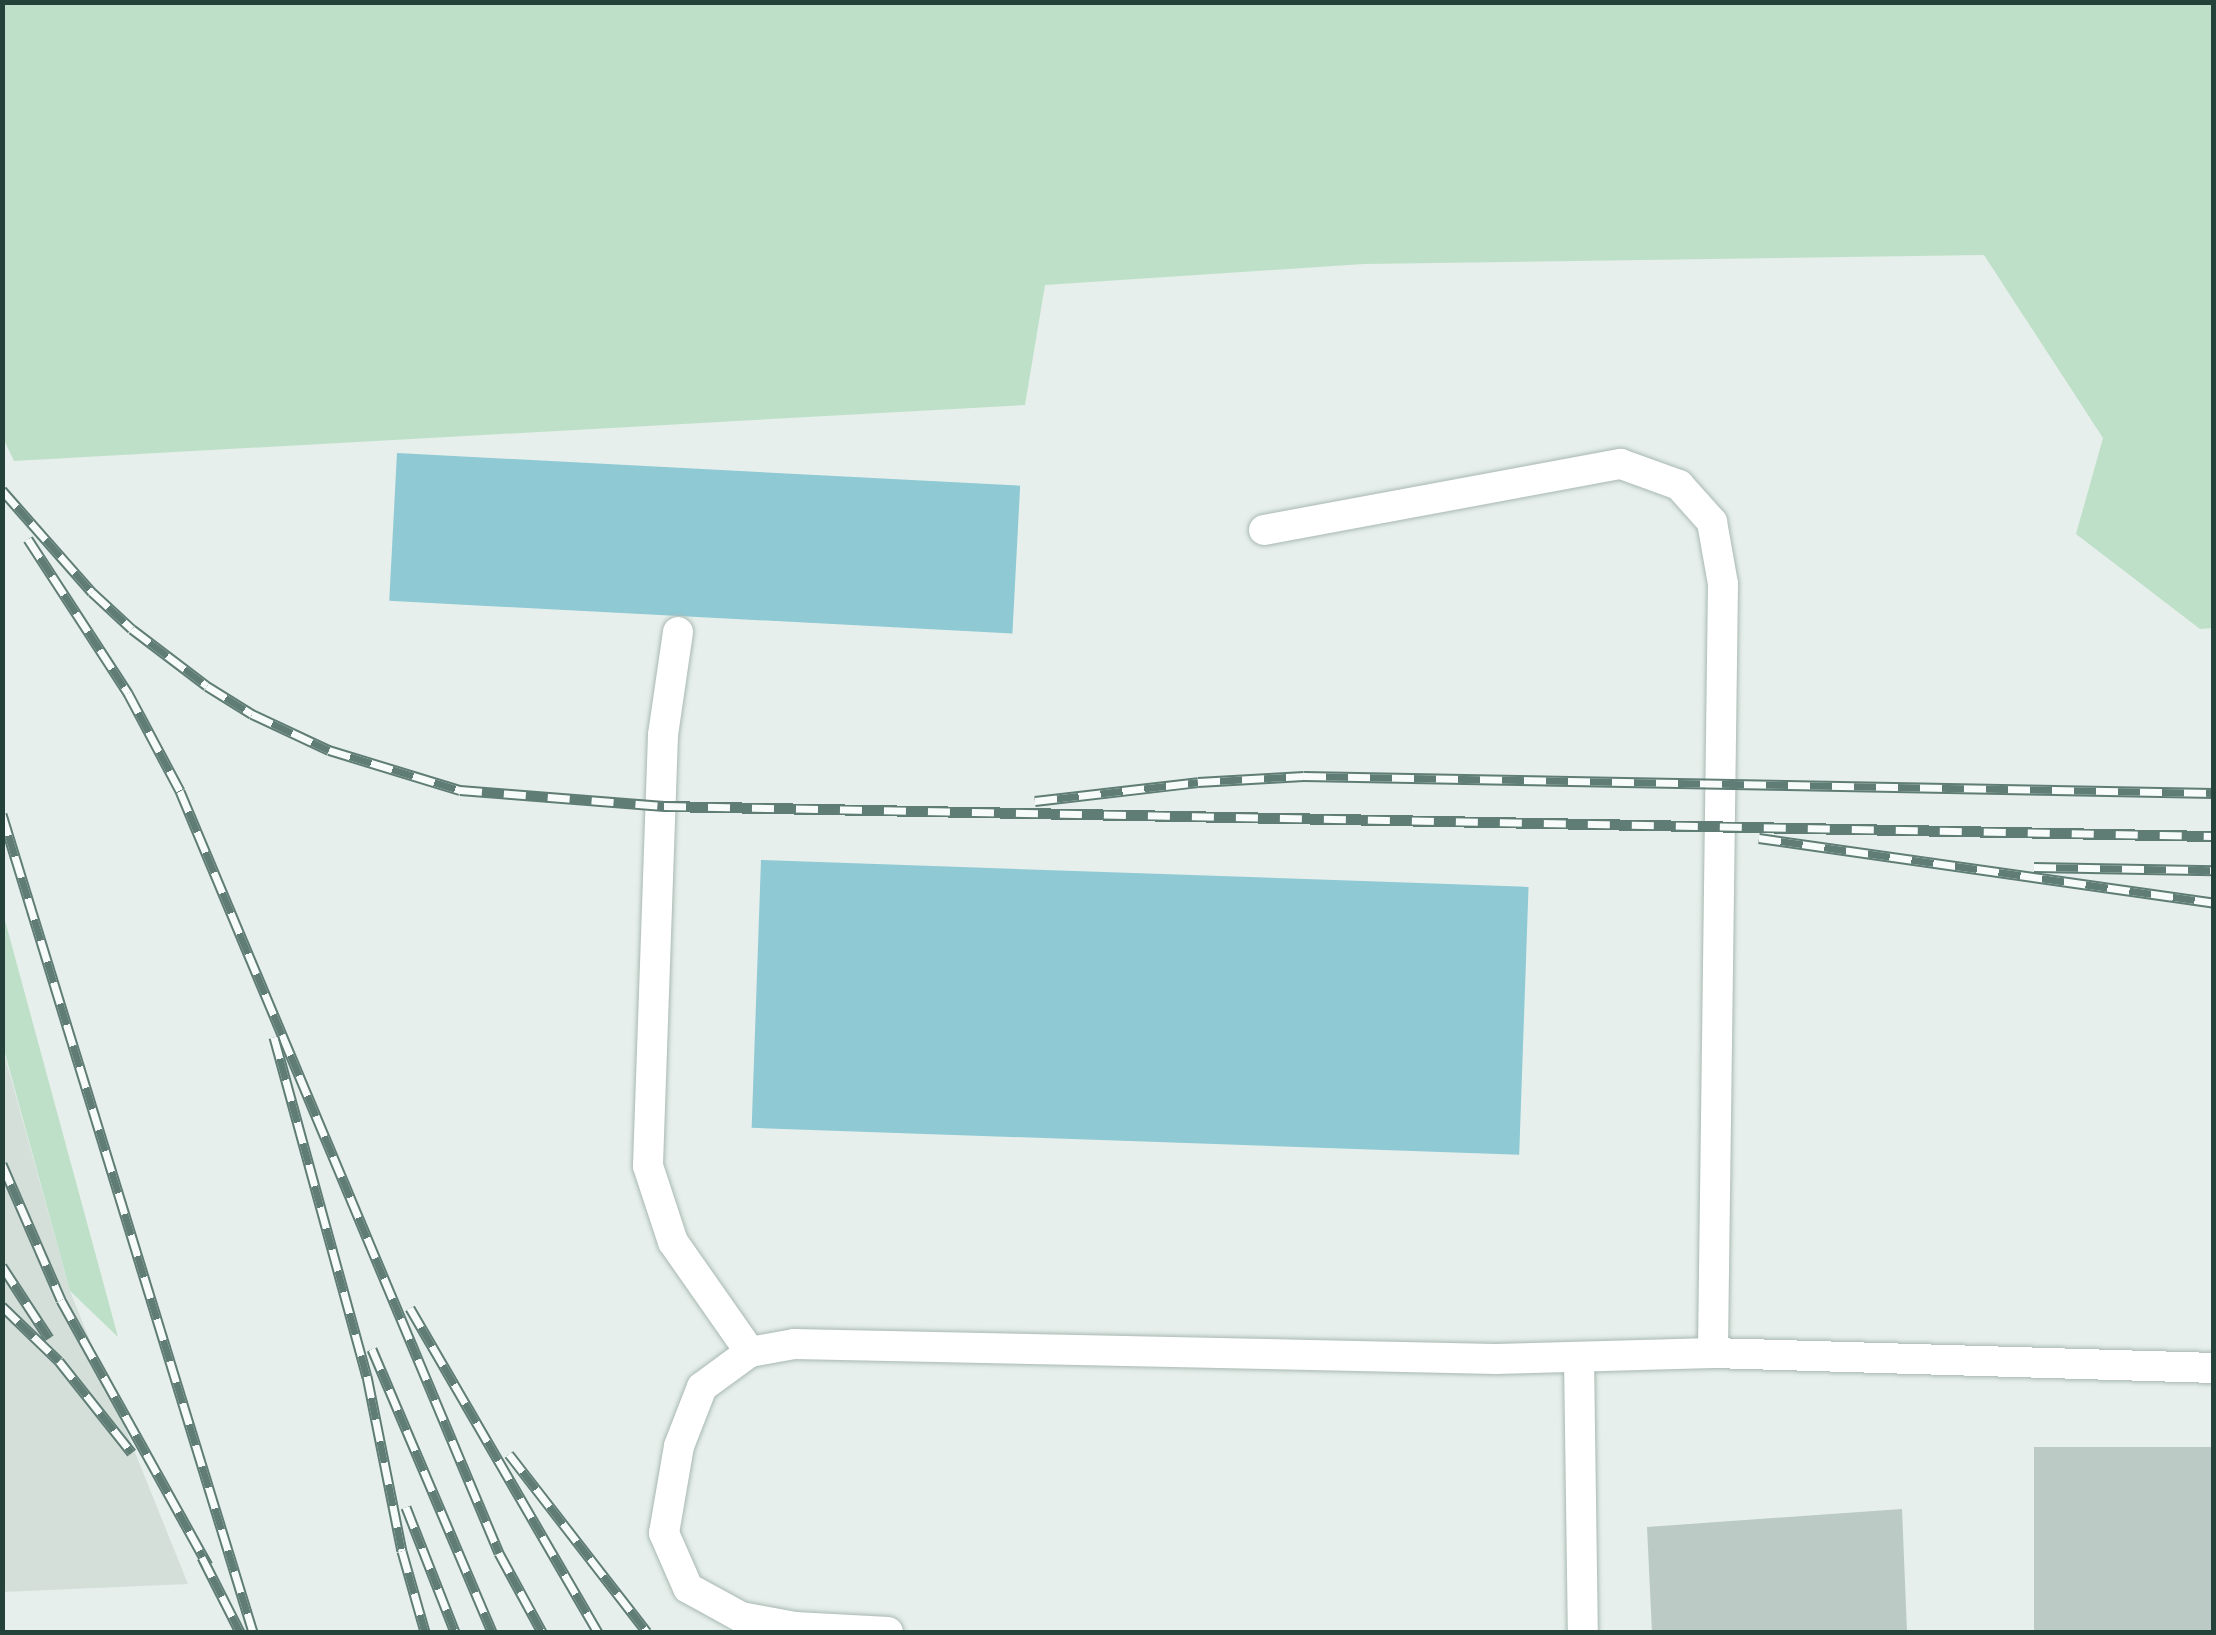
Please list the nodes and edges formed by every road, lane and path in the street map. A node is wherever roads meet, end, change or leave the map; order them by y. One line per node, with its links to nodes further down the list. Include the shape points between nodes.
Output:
1 (1264, 530): 4 (lane, via 1621,464 1679,485 1712,522 1723,584)
2 (678, 632): 3 (lane, via 663,735 648,1166 673,1242)
3 (750, 1352): 5 (lane, via 794,1344); 7 (lane, via 702,1387 678,1446 664,1534 688,1588 741,1617)
4 (1712, 1353): 5 (lane); 6 (lane)
5 (1579, 1356): 8 (lane)
6 (2214, 1368)
7 (888, 1632)
8 (1583, 1632)

